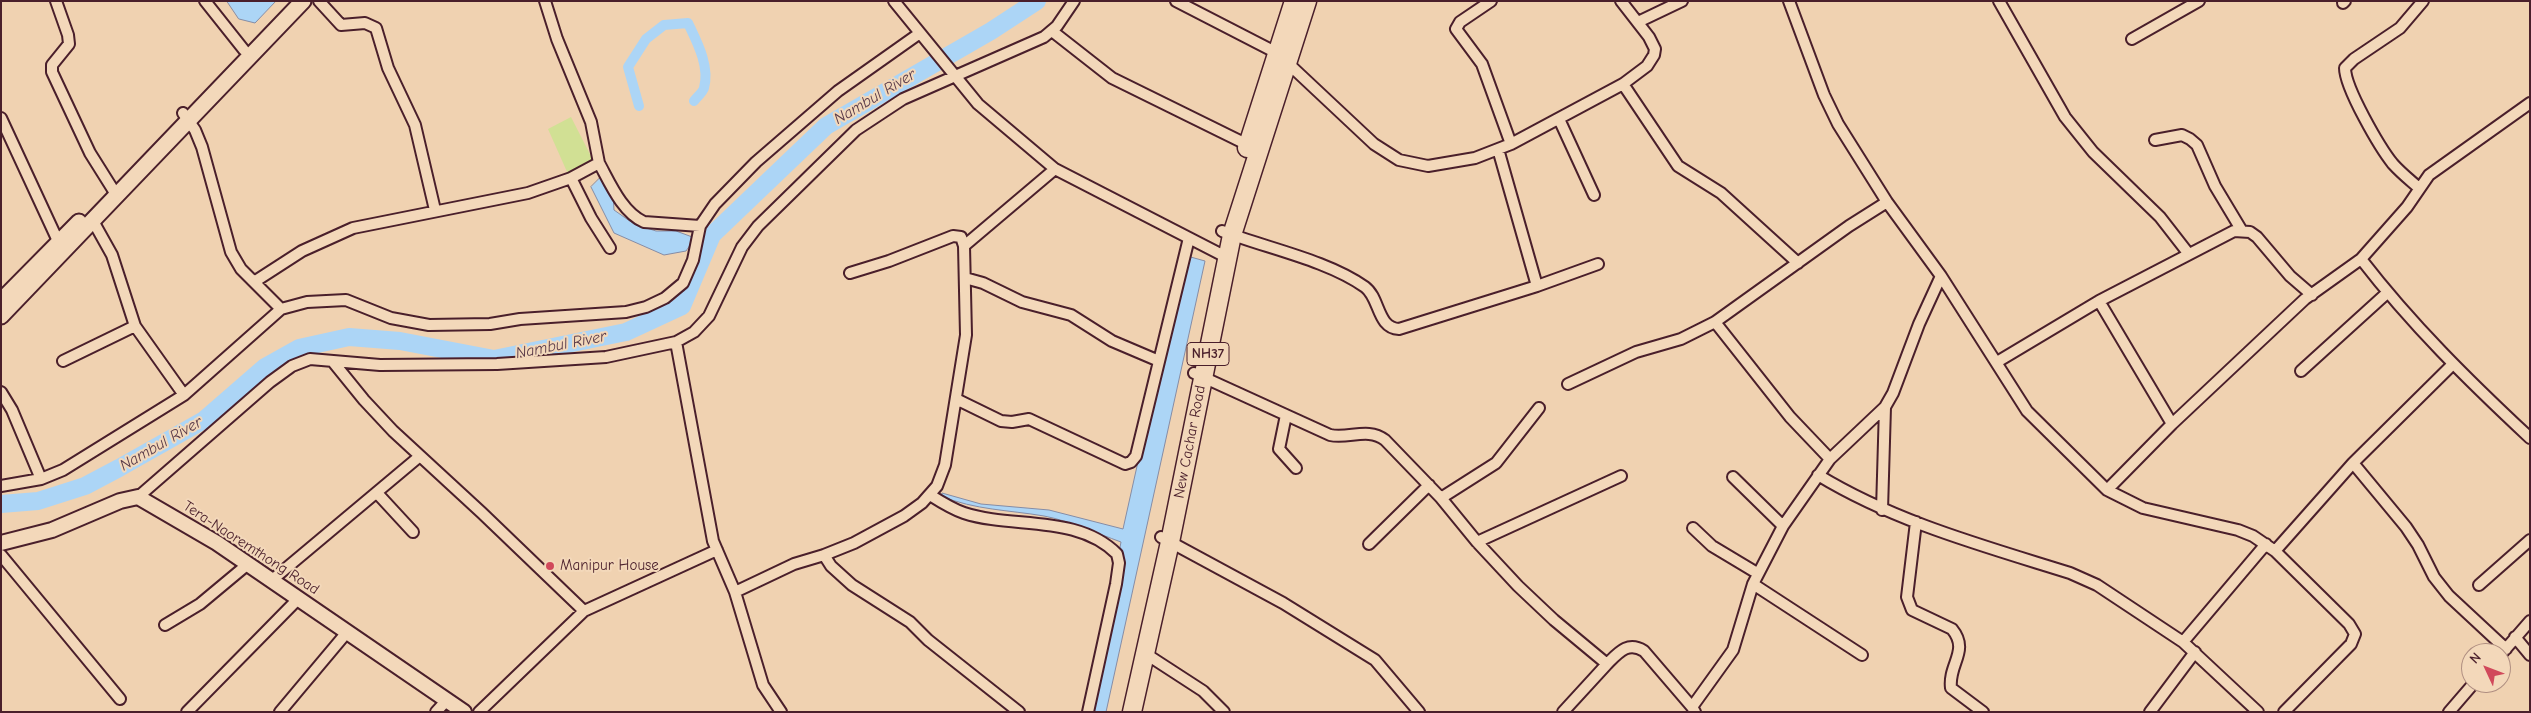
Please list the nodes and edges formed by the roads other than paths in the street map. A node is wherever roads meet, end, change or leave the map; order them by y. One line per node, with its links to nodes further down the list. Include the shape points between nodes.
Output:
1 (56, 1): 39 (street, via 69,44 52,65 52,72 90,153)
2 (205, 1): 23 (street)
3 (288, 1): 23 (main road)
4 (303, 1): 28 (main road)
5 (319, 1): 42 (street, via 341,25 365,23 376,28 388,68 415,126)
6 (545, 1): 35 (street, via 591,122)
7 (894, 1): 21 (street)
8 (1074, 1): 20 (street)
9 (1176, 1): 24 (street)
10 (1294, 1): 24 (highway, New Cachar Road / NH37)
11 (1307, 1): 24 (highway, New Cachar Road / NH37)
12 (1491, 1): 32 (street, via 1460,22 1456,29 1482,64)
13 (1621, 1): 19 (street)
14 (1682, 1): 19 (street)
15 (1789, 1): 41 (street, via 1834,117 1864,170)
16 (1999, 1): 51 (street, via 2069,123 2092,152 2160,218)
17 (2199, 1): 22 (street)
18 (2423, 1): 38 (street, via 2400,28 2345,68 2349,87 2385,153)
19 (1638, 22): 26 (street, via 1653,45 1654,55 1647,66)
20 (1052, 31): 25 (street, via 1031,44); 33 (street, via 1112,78)
21 (920, 34): 25 (street); 44 (street, via 838,91 756,162 715,204)
22 (2132, 39)
23 (244, 50): 28 (main road)
24 (1283, 58): 33 (highway, New Cachar Road / NH37); 34 (street, via 1374,144 1399,160 1428,166 1475,158); 46 (highway, New Cachar Road / NH37)
25 (951, 72): 36 (street, via 986,112); 69 (street, via 875,116 819,164 748,239 709,316 694,332)
26 (1623, 84): 30 (street); 54 (street, via 1678,166 1721,193)
27 (2530, 103): 38 (street, via 2435,169)
28 (186, 117): 39 (main road); 59 (street, via 202,147 231,252)
29 (1, 118): 48 (street)
30 (1558, 119): 32 (street); 40 (street)
31 (2155, 140): 45 (street, via 2182,135 2197,145 2215,186)
32 (1511, 144): 34 (street)
33 (1248, 145): 46 (highway, New Cachar Road / NH37)
34 (1498, 149): 60 (street)
35 (599, 163): 37 (street); 44 (street, via 615,192 638,219)
36 (1055, 170): 47 (street); 49 (street)
37 (572, 178): 42 (street, via 528,193); 50 (street)
38 (2419, 188): 53 (street, via 2408,207)
39 (114, 192): 43 (main road); 48 (main road)
40 (1594, 195)
41 (1887, 202): 54 (street); 57 (street)
42 (435, 210): 59 (street, via 353,228 329,237)
43 (93, 221): 66 (main road); 68 (street, via 112,255)
44 (700, 226): 65 (street, via 693,260 683,283 665,298 626,312 490,324 429,325 392,318 346,300 307,302)
45 (2242, 231): 51 (street, via 2228,233); 62 (street, via 2257,237 2290,276)
46 (1227, 233): 52 (highway, New Cachar Road / NH37); 60 (street, via 1303,258 1357,282 1369,290 1384,321 1394,328)
47 (1189, 238): 52 (street); 71 (street)
48 (58, 241): 64 (main road)
49 (964, 246): 56 (street, via 961,237 953,236); 58 (street)
50 (610, 248)
51 (2188, 254): 63 (street)
52 (1223, 255): 76 (highway, New Cachar Road / NH37)
53 (2361, 259): 61 (street); 62 (street)
54 (1798, 263): 67 (street)
55 (1598, 264): 60 (street)
56 (850, 273)
57 (1941, 276): 72 (street); 81 (street, via 1918,324 1893,393)
58 (965, 278): 71 (street, via 1022,302 1071,315 1112,341); 80 (street, via 966,336)
59 (254, 282): 65 (street)
60 (1537, 286)
61 (2387, 293): 74 (street); 75 (street)
62 (2312, 294): 84 (street)
63 (2099, 300): 72 (street); 84 (street)
64 (1, 301)
65 (281, 310): 79 (street)
66 (1, 316)
67 (1715, 322): 77 (street, via 1681,339 1636,352); 87 (street, via 1790,417)
68 (135, 326): 70 (street); 79 (street)
69 (676, 342): 73 (street, via 606,356 496,364); 112 (street, via 709,527)
70 (63, 361)
71 (1159, 361): 80 (street, via 1136,456 1129,464 1029,419 1001,421)
72 (1998, 362): 96 (street, via 2027,411)
73 (334, 363): 86 (street, via 364,400); 99 (street, via 310,360 292,366 222,422)
74 (2452, 365): 85 (street); 88 (street)
75 (2301, 371)
76 (1199, 375): 83 (street); 106 (highway, New Cachar Road / NH37)
77 (1568, 384)
78 (1, 392): 93 (street)
79 (184, 395): 93 (street, via 63,470)
80 (956, 399): 98 (street, via 943,474)
81 (1884, 407): 87 (street); 101 (street)
82 (1539, 408): 100 (street, via 1496,463)
83 (1286, 415): 89 (street, via 1279,449); 94 (street, via 1330,435 1378,434)
84 (2172, 424): 96 (street)
85 (2530, 438)
86 (420, 456): 97 (street); 123 (street)
87 (1830, 459): 90 (street)
88 (2353, 462): 113 (street); 129 (street, via 2406,527 2448,596)
89 (1296, 468)
90 (1818, 475): 101 (street); 103 (street)
91 (1621, 476): 108 (street)
92 (1733, 478): 103 (street)
93 (41, 479): 95 (street)
94 (1429, 485): 100 (street); 110 (street)
95 (1, 486)
96 (2107, 490): 111 (street, via 2143,508 2238,530)
97 (377, 493): 105 (street); 118 (street)
98 (930, 495): 114 (street, via 904,516); 147 (street, via 964,513 1072,530 1093,538 1117,554 1116,584)
99 (138, 497): 109 (street, via 120,501 52,530); 116 (street, Tera-Naoremthong Road, via 217,542)
100 (1441, 498): 108 (street)
101 (1882, 510): 102 (street)
102 (1916, 522): 128 (street, via 2097,585); 153 (street, via 1908,605 1952,629 1957,635 1961,648 1950,678 1951,688)
103 (1783, 526): 117 (street)
104 (1693, 528): 117 (street, via 1712,546)
105 (413, 532)
106 (1166, 539): 132 (highway, New Cachar Road / NH37); 148 (highway, New Cachar Road / NH37); 151 (street, via 1284,603 1375,660)
107 (2530, 540): 120 (street)
108 (1477, 542): 135 (street, via 1554,620)
109 (1, 543)
110 (1370, 544)
111 (2266, 544): 113 (street); 128 (street)
112 (717, 550): 121 (street); 123 (street)
113 (2275, 552): 156 (street, via 2349,624 2354,634 2351,644)
114 (824, 555): 121 (street, via 794,564); 146 (street, via 852,585 910,622)
115 (1, 556): 137 (street)
116 (248, 564): 118 (street, Tera-Naoremthong Road); 125 (street, via 200,604)
117 (1757, 573): 119 (street)
118 (272, 580): 122 (street, Tera-Naoremthong Road)
119 (1753, 584): 133 (street); 139 (street, via 1733,650)
120 (2479, 585)
121 (735, 592): 145 (street, via 763,685)
122 (298, 599): 126 (street, Tera-Naoremthong Road); 140 (street)
123 (584, 611): 144 (street)
124 (2530, 621): 127 (street)
125 (165, 625)
126 (348, 631): 138 (street, Tera-Naoremthong Road); 141 (street)
127 (2515, 637): 130 (street); 134 (street)
128 (2184, 642): 131 (street)
129 (2494, 643)
130 (2510, 643)
131 (2195, 652): 154 (street); 155 (street)
132 (1146, 654): 149 (highway, New Cachar Road / NH37); 150 (street, via 1202,691)
133 (1862, 655)
134 (2530, 655)
135 (1607, 664): 139 (street, via 1628,646 1636,646); 152 (street)
136 (2465, 693): 157 (street)
137 (120, 698)
138 (447, 700): 142 (street); 143 (street, Tera-Naoremthong Road)
139 (1694, 709)
140 (187, 712)
141 (280, 712)
142 (436, 712)
143 (464, 712)
144 (479, 712)
145 (781, 712)
146 (1019, 712)
147 (1088, 712)
148 (1121, 712)
149 (1132, 712)
150 (1224, 712)
151 (1419, 712)
152 (1563, 712)
153 (1983, 712)
154 (2150, 712)
155 (2258, 712)
156 (2284, 712)
157 (2449, 712)

